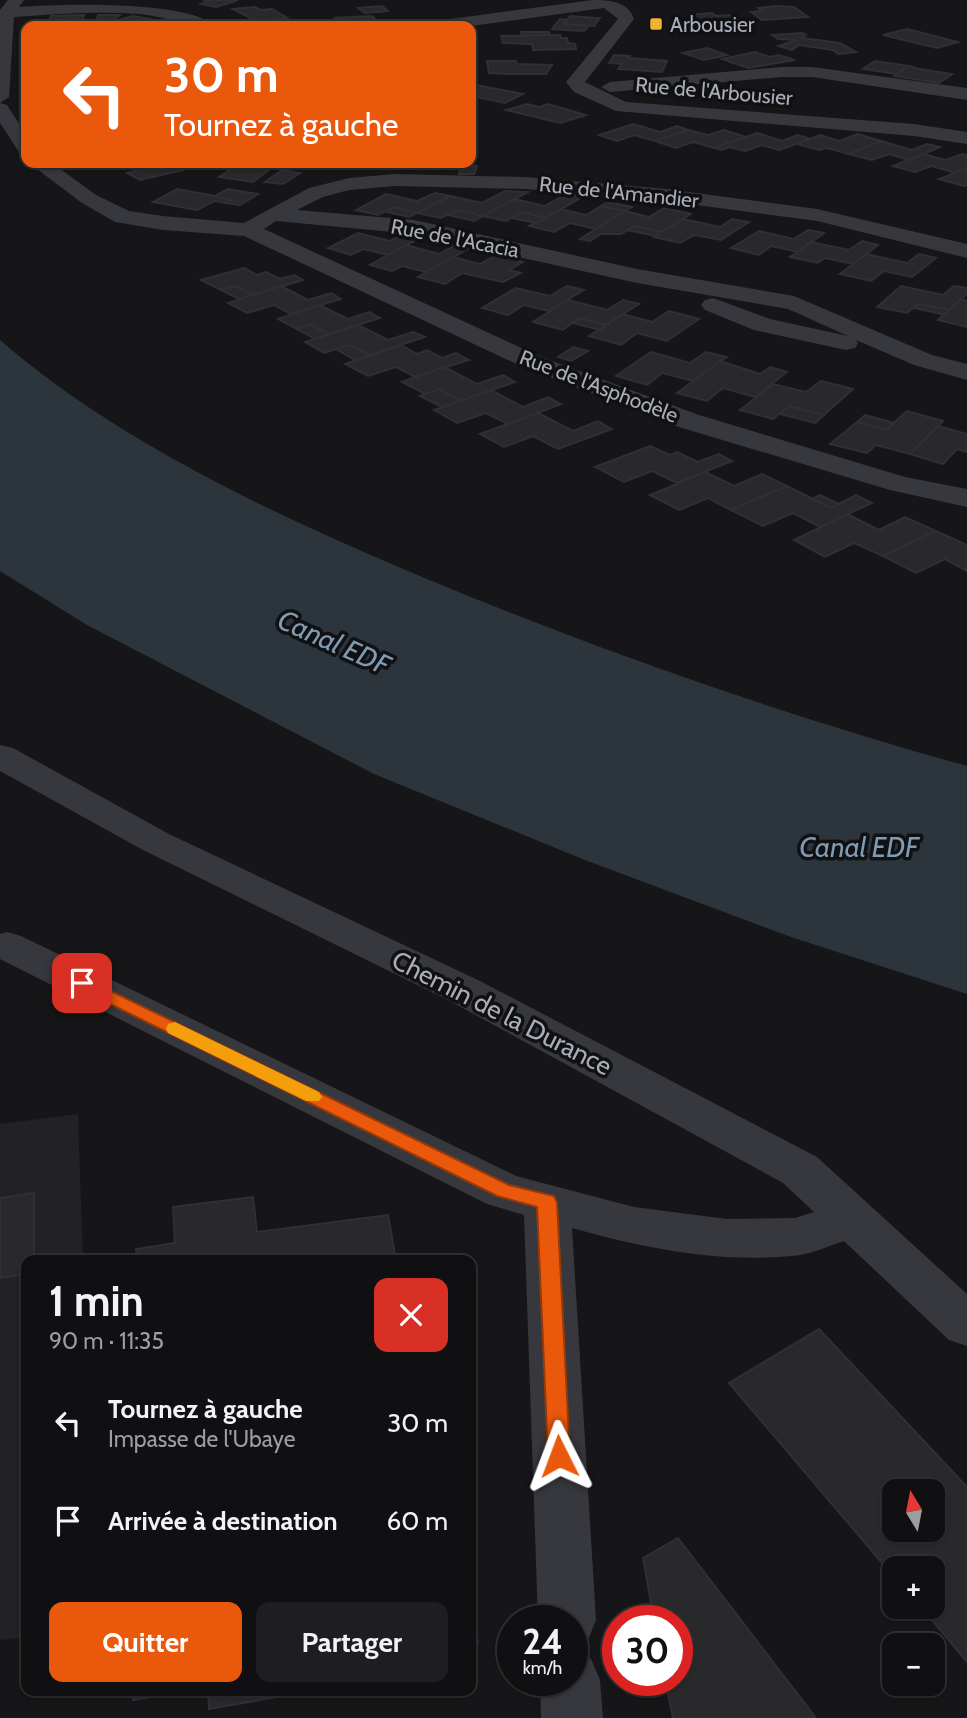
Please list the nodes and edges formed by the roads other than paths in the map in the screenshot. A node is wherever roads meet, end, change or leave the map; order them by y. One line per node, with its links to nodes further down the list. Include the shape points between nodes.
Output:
1 (604, 2): 4 (street); 5 (street, via 624,13 626,19 575,82)
2 (11, 6): 3 (street, via 130,8); 7 (street)
3 (200, 21)
4 (471, 21)
5 (580, 88): 6 (street, via 812,72); 9 (street, Rue de l'Arbousier, via 623,107)
6 (967, 94)
7 (0, 97)
8 (0, 108): 10 (street)
9 (967, 138)
10 (21, 140)
11 (46, 168): 13 (street, via 123,217)
12 (272, 214): 13 (street, Rue de l'Amandier); 14 (street, Rue de l'Amandier, via 316,192 349,184 395,180 525,183 817,215); 15 (street, Rue de l'Acacia, via 414,227 637,276 763,325)
13 (248, 230): 16 (street, Rue de l'Asphodèle, via 545,367 689,421 900,484)
14 (967, 251)
15 (967, 372)
16 (967, 498)
17 (0, 756): 20 (street, Chemin de la Durance, via 156,842 465,991 788,1163)
18 (7, 946): 19 (street, via 504,1191)
19 (547, 1202): 20 (street, via 634,1226 727,1238 795,1237); 22 (street)
20 (853, 1220): 21 (street, Chemin de la Durance)
21 (967, 1325)
22 (566, 1605)
23 (571, 1696): 24 (street)
24 (572, 1718)

